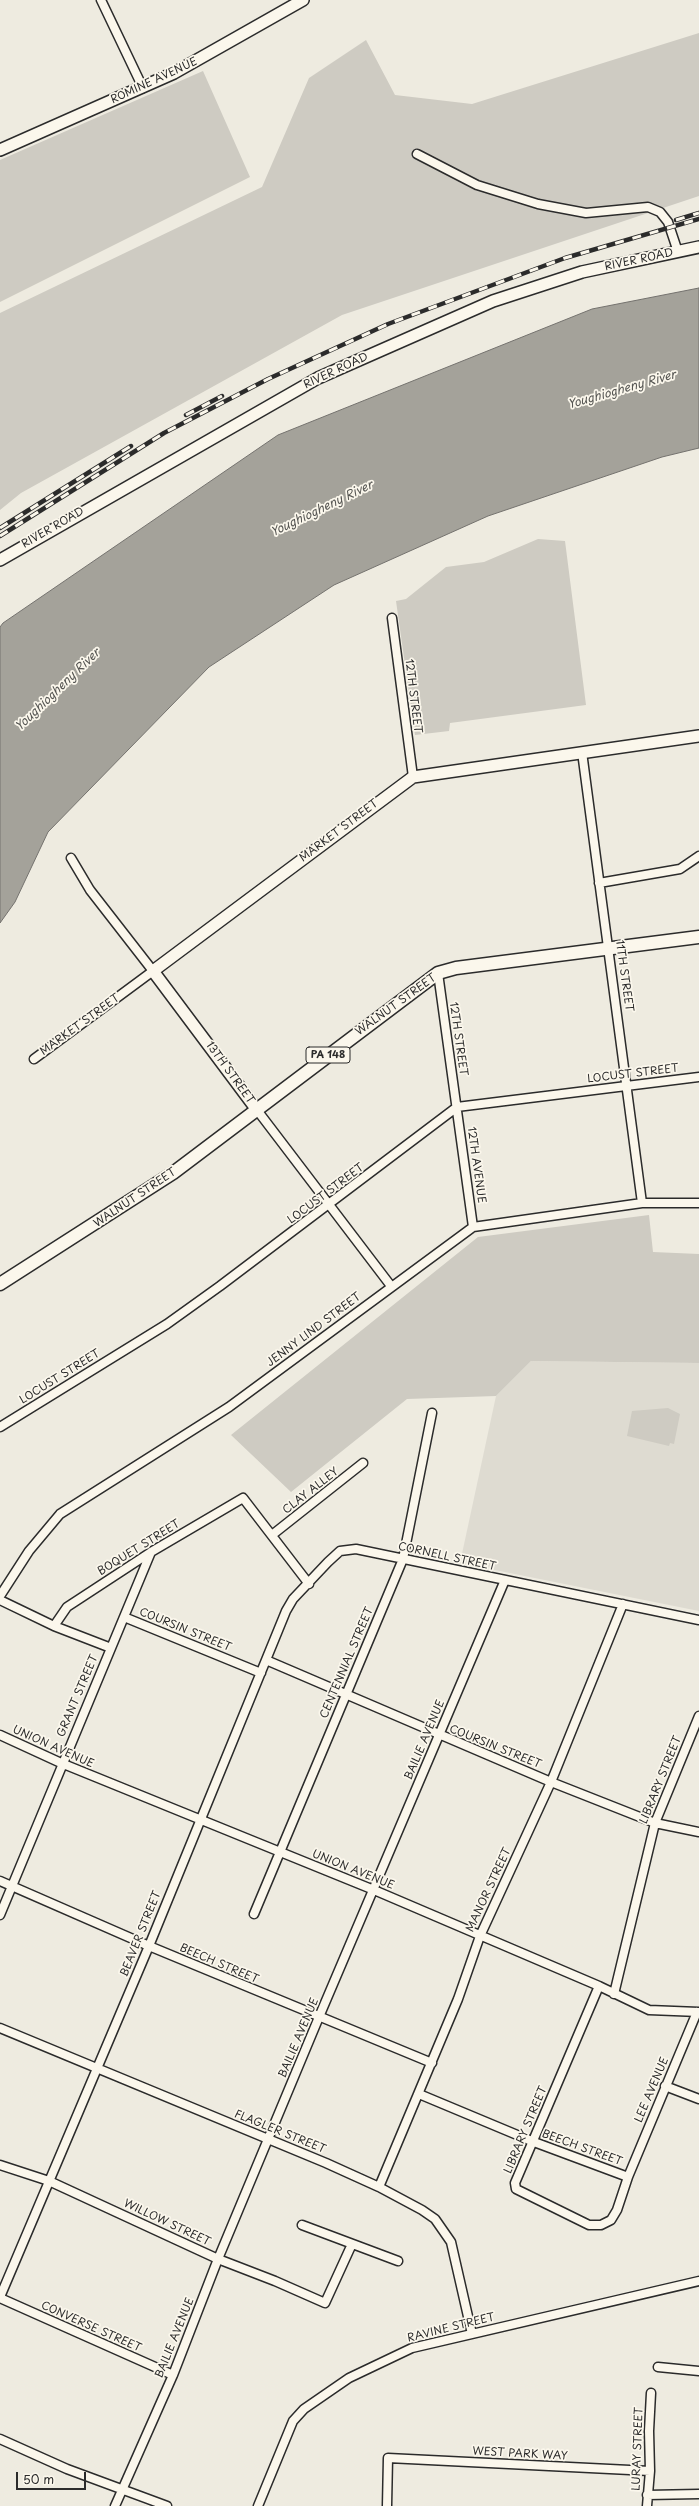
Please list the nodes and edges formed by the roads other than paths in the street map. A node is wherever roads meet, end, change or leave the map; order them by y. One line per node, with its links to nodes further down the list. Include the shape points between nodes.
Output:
1 (101, 0): 3 (street)
2 (303, 0): 3 (street, ROMINE AVENUE, via 200,59)
3 (142, 88): 4 (street, ROMINE AVENUE)
4 (0, 150)
5 (417, 154): 7 (street, via 477,185 538,204 586,213 648,208 660,212 668,222)
6 (699, 247): 7 (street, RIVER ROAD)
7 (678, 252): 8 (street, RIVER ROAD, via 582,272 493,301 318,378)
8 (0, 560)
9 (392, 618): 12 (street, 12TH STREET)
10 (699, 736): 11 (street, MARKET STREET)
11 (582, 752): 12 (street, MARKET STREET); 15 (street, 11TH STREET)
12 (413, 777): 18 (street, MARKET STREET)
13 (699, 856): 15 (street, via 680,869)
14 (71, 858): 18 (street, 13TH STREET, via 90,890)
15 (599, 883): 17 (street, 11TH STREET)
16 (699, 937): 17 (main road, WALNUT STREET / PA 148)
17 (609, 949): 19 (main road, WALNUT STREET / PA 148, via 456,968); 22 (street, 11TH STREET)
18 (153, 971): 20 (street, MARKET STREET); 24 (street, 13TH STREET)
19 (438, 973): 23 (street, 12TH STREET); 24 (main road, WALNUT STREET / PA 148)
20 (34, 1059)
21 (699, 1077): 22 (street, LOCUST STREET)
22 (627, 1085): 23 (street, LOCUST STREET); 25 (street, 11TH STREET)
23 (457, 1107): 27 (street, LOCUST STREET); 28 (street, 12TH AVENUE)
24 (257, 1110): 27 (street, 13TH STREET); 29 (main road, WALNUT STREET / PA 148, via 173,1173)
25 (642, 1203): 26 (street, JENNY LIND STREET); 28 (street, JENNY LIND STREET)
26 (699, 1203)
27 (329, 1206): 30 (street, 13TH STREET); 32 (street, LOCUST STREET, via 167,1324)
28 (473, 1227): 30 (street, JENNY LIND STREET)
29 (0, 1284)
30 (391, 1286): 39 (street, JENNY LIND STREET, via 228,1407 60,1514 28,1551)
31 (432, 1413): 36 (street, CENTENNIAL STREET)
32 (0, 1427)
33 (363, 1463): 34 (street, CLAY ALLEY)
34 (272, 1535): 35 (street, BOQUET STREET, via 243,1498); 38 (street)
35 (151, 1552): 42 (street, GRANT STREET); 44 (street, BOQUET STREET, via 67,1607)
36 (403, 1559): 37 (street, CORNELL STREET); 38 (street, CORNELL STREET, via 356,1549 340,1551); 48 (street, CENTENNIAL STREET)
37 (505, 1580): 41 (street, CORNELL STREET); 51 (street, BAILIE AVENUE)
38 (310, 1584): 46 (street, BEAVER STREET, via 293,1599)
39 (0, 1596)
40 (0, 1600): 44 (street)
41 (623, 1604): 43 (street, CORNELL STREET); 53 (street, MANOR STREET)
42 (124, 1617): 45 (street, GRANT STREET); 47 (street, COURSIN STREET)
43 (699, 1620)
44 (54, 1626): 45 (street)
45 (111, 1648): 52 (street, GRANT STREET)
46 (266, 1660): 47 (street, BEAVER STREET); 48 (street, COURSIN STREET)
47 (261, 1673): 54 (street, BEAVER STREET)
48 (345, 1696): 51 (street, COURSIN STREET); 57 (street, CENTENNIAL STREET)
49 (699, 1716): 55 (street, LIBRARY STREET)
50 (0, 1736): 52 (street, UNION AVENUE)
51 (439, 1736): 53 (street, COURSIN STREET); 60 (street, BAILIE AVENUE)
52 (61, 1763): 54 (street, UNION AVENUE); 59 (street, GRANT STREET)
53 (551, 1782): 55 (street, COURSIN STREET); 63 (street, MANOR STREET)
54 (201, 1821): 57 (street, UNION AVENUE); 64 (street, BEAVER STREET)
55 (655, 1822): 56 (street, COURSIN STREET); 66 (street, LIBRARY STREET)
56 (699, 1832)
57 (279, 1851): 60 (street, UNION AVENUE); 61 (street, CENTENNIAL STREET)
58 (0, 1881): 59 (street, BEECH STREET)
59 (12, 1886): 62 (street, GRANT STREET); 64 (street, BEECH STREET)
60 (374, 1890): 63 (street, UNION AVENUE); 68 (street, BAILIE AVENUE)
61 (254, 1914)
62 (0, 1915)
63 (480, 1936): 65 (street, UNION AVENUE); 70 (street, MANOR STREET)
64 (149, 1946): 68 (street, BEECH STREET); 71 (street, BEAVER STREET)
65 (598, 1986): 66 (street, UNION AVENUE); 76 (street, LIBRARY STREET)
66 (614, 1994): 67 (street, UNION AVENUE, via 649,2010)
67 (698, 2012): 72 (street, LEE AVENUE)
68 (319, 2017): 70 (street, BEECH STREET); 75 (street, BAILIE AVENUE)
69 (0, 2028): 71 (street, FLAGLER STREET)
70 (432, 2063): 73 (street, MANOR STREET)
71 (98, 2069): 75 (street, FLAGLER STREET); 79 (street, BEAVER STREET)
72 (665, 2086): 74 (street); 78 (street, LEE AVENUE)
73 (419, 2094): 76 (street, BEECH STREET); 80 (street, MANOR STREET)
74 (699, 2099)
75 (269, 2140): 80 (street, FLAGLER STREET); 83 (street, BAILIE AVENUE)
76 (534, 2142): 78 (street, BEECH STREET); 78 (street, LIBRARY STREET, via 515,2183 516,2189 589,2225 601,2225 611,2220)
77 (0, 2165): 79 (street, WILLOW STREET)
78 (628, 2177)
79 (49, 2181): 83 (street, WILLOW STREET); 86 (street, BEAVER STREET)
80 (378, 2187): 87 (street, FLAGLER STREET, via 422,2210 443,2228 451,2242)
81 (302, 2225): 82 (street)
82 (352, 2244): 83 (street, WILLOW STREET, via 325,2304); 84 (street)
83 (218, 2259): 90 (street, BAILIE AVENUE)
84 (398, 2261)
85 (699, 2281): 87 (street, RAVINE STREET)
86 (0, 2298): 90 (street, CONVERSE STREET)
87 (472, 2334): 99 (street, RAVINE STREET, via 412,2348 349,2378 304,2409 293,2421)
88 (658, 2367): 89 (street)
89 (699, 2372)
90 (173, 2375): 94 (street, BAILIE AVENUE)
91 (651, 2394): 93 (street, LURAY STREET, via 648,2431)
92 (0, 2439): 94 (street)
93 (650, 2471): 96 (street, LURAY STREET); 100 (street, WEST PARK WAY, via 388,2458)
94 (121, 2490): 97 (street, BAILIE AVENUE); 98 (street)
95 (699, 2494): 96 (street)
96 (647, 2495): 101 (street, LURAY STREET)
97 (115, 2506)
98 (167, 2506)
99 (258, 2506)
100 (387, 2506)
101 (647, 2506)

